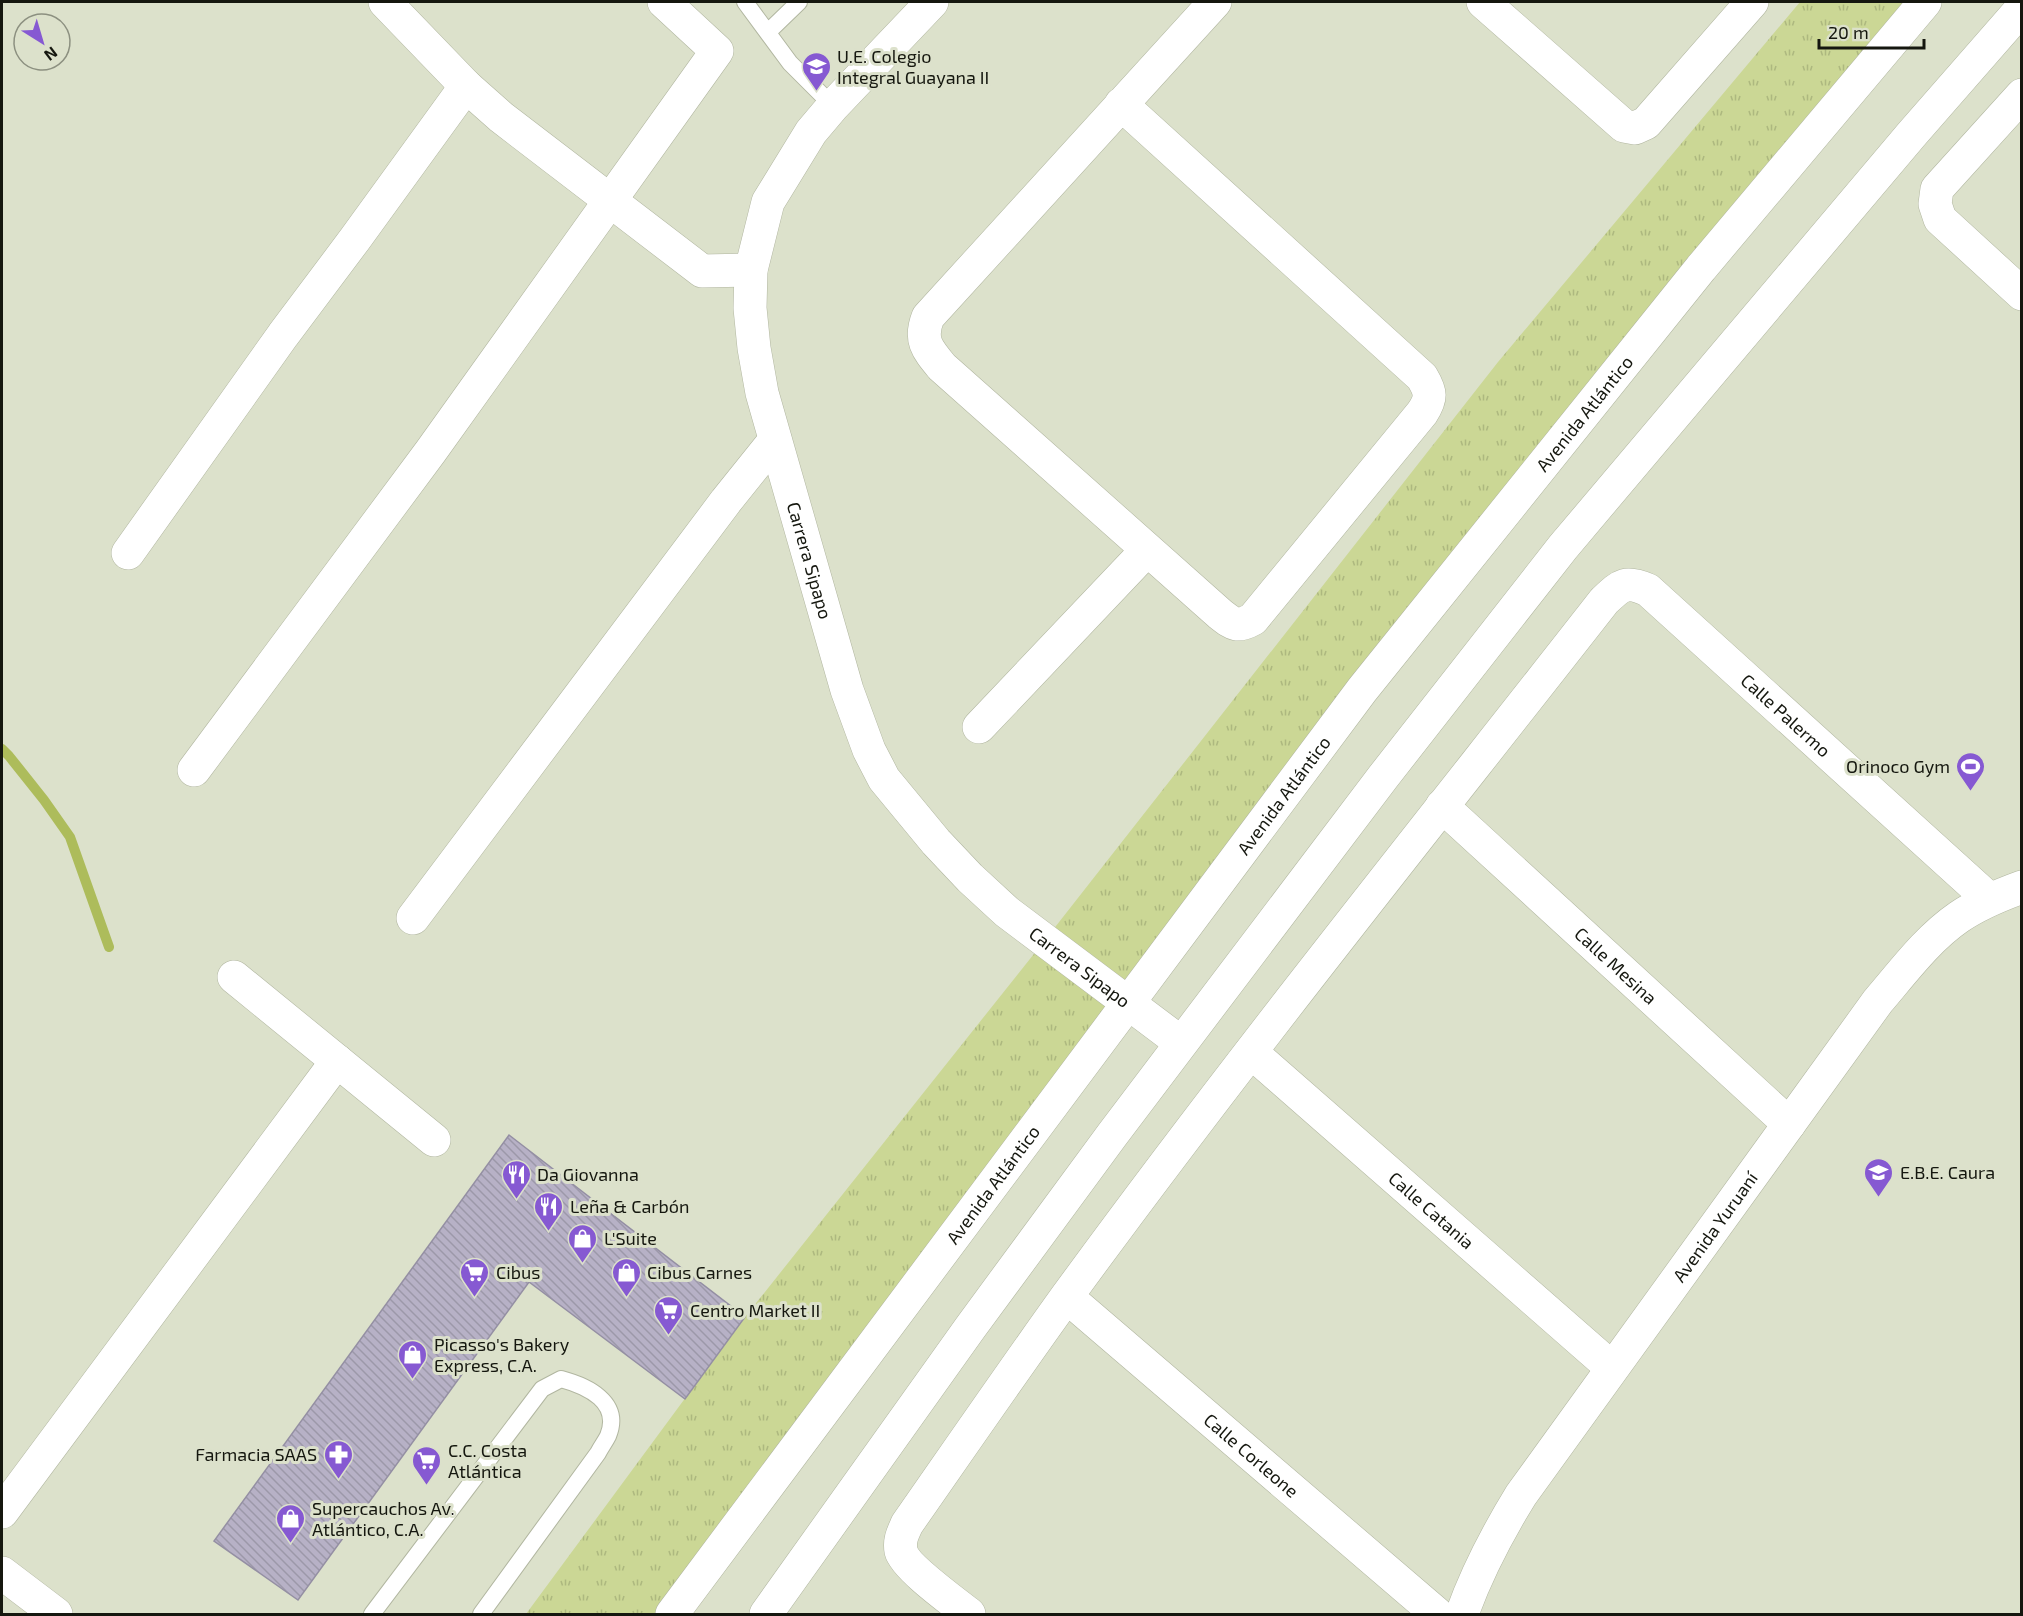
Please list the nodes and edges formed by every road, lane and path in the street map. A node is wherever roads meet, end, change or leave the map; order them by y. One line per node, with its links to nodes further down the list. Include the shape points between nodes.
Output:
1 (385, 2): 12 (street)
2 (664, 2): 16 (street, via 717,51)
3 (745, 2): 11 (lane)
4 (799, 2): 11 (lane)
5 (932, 2): 15 (street, Carrera Sipapo)
6 (1483, 2): 7 (street, via 1624,126 1635,128 1646,123)
7 (1752, 2)
8 (1925, 2): 29 (street, Avenida Atlántico, via 1708,259 1362,690)
9 (1207, 4): 14 (street)
10 (2022, 8): 30 (street, via 1563,547)
11 (768, 32): 15 (lane, via 790,63)
12 (466, 86): 16 (street); 21 (street)
13 (2022, 95): 18 (street, via 1937,189 1935,204 1940,219)
14 (1121, 104): 20 (street, via 928,317 923,329 924,341 942,367); 20 (street, via 1422,377 1429,389 1430,403 1253,619 1233,623)
15 (833, 106): 17 (street, Carrera Sipapo, via 811,132 768,202)
16 (610, 201): 17 (street, via 702,271); 23 (street, via 424,461)
17 (751, 270): 19 (street, Carrera Sipapo, via 754,348)
18 (2022, 294)
19 (775, 440): 27 (street); 29 (street, Carrera Sipapo, via 847,690 884,779 970,878)
20 (1147, 550): 22 (street)
21 (128, 553)
22 (979, 727)
23 (194, 770)
24 (1442, 806): 26 (street, Calle Palermo, via 1604,601 1618,587 1633,584 1648,590); 31 (street); 33 (street, Calle Mesina)
25 (2022, 887): 26 (street, Avenida Yuruaní)
26 (1989, 899): 33 (street, Avenida Yuruaní, via 1958,917 1926,946 1878,1001)
27 (412, 918)
28 (234, 977): 32 (street)
29 (1129, 1003): 30 (street, Carrera Sipapo); 42 (street, Avenida Atlántico)
30 (1180, 1042): 43 (street)
31 (1251, 1052): 35 (street); 36 (street, Calle Catania)
32 (337, 1061): 34 (street); 37 (street)
33 (1789, 1124): 36 (street, Avenida Yuruaní)
34 (434, 1140)
35 (1067, 1296): 44 (street, via 900,1538 902,1553 912,1567); 45 (street, Calle Corleone)
36 (1612, 1368): 46 (street, Avenida Yuruaní, via 1521,1494 1492,1543)
37 (2, 1512)
38 (2, 1573): 39 (street)
39 (56, 1614)
40 (372, 1614): 41 (lane, via 542,1389 561,1379 582,1384 601,1398 611,1415 609,1435)
41 (481, 1614)
42 (672, 1614)
43 (766, 1614)
44 (969, 1614)
45 (1437, 1614)
46 (1462, 1614)

